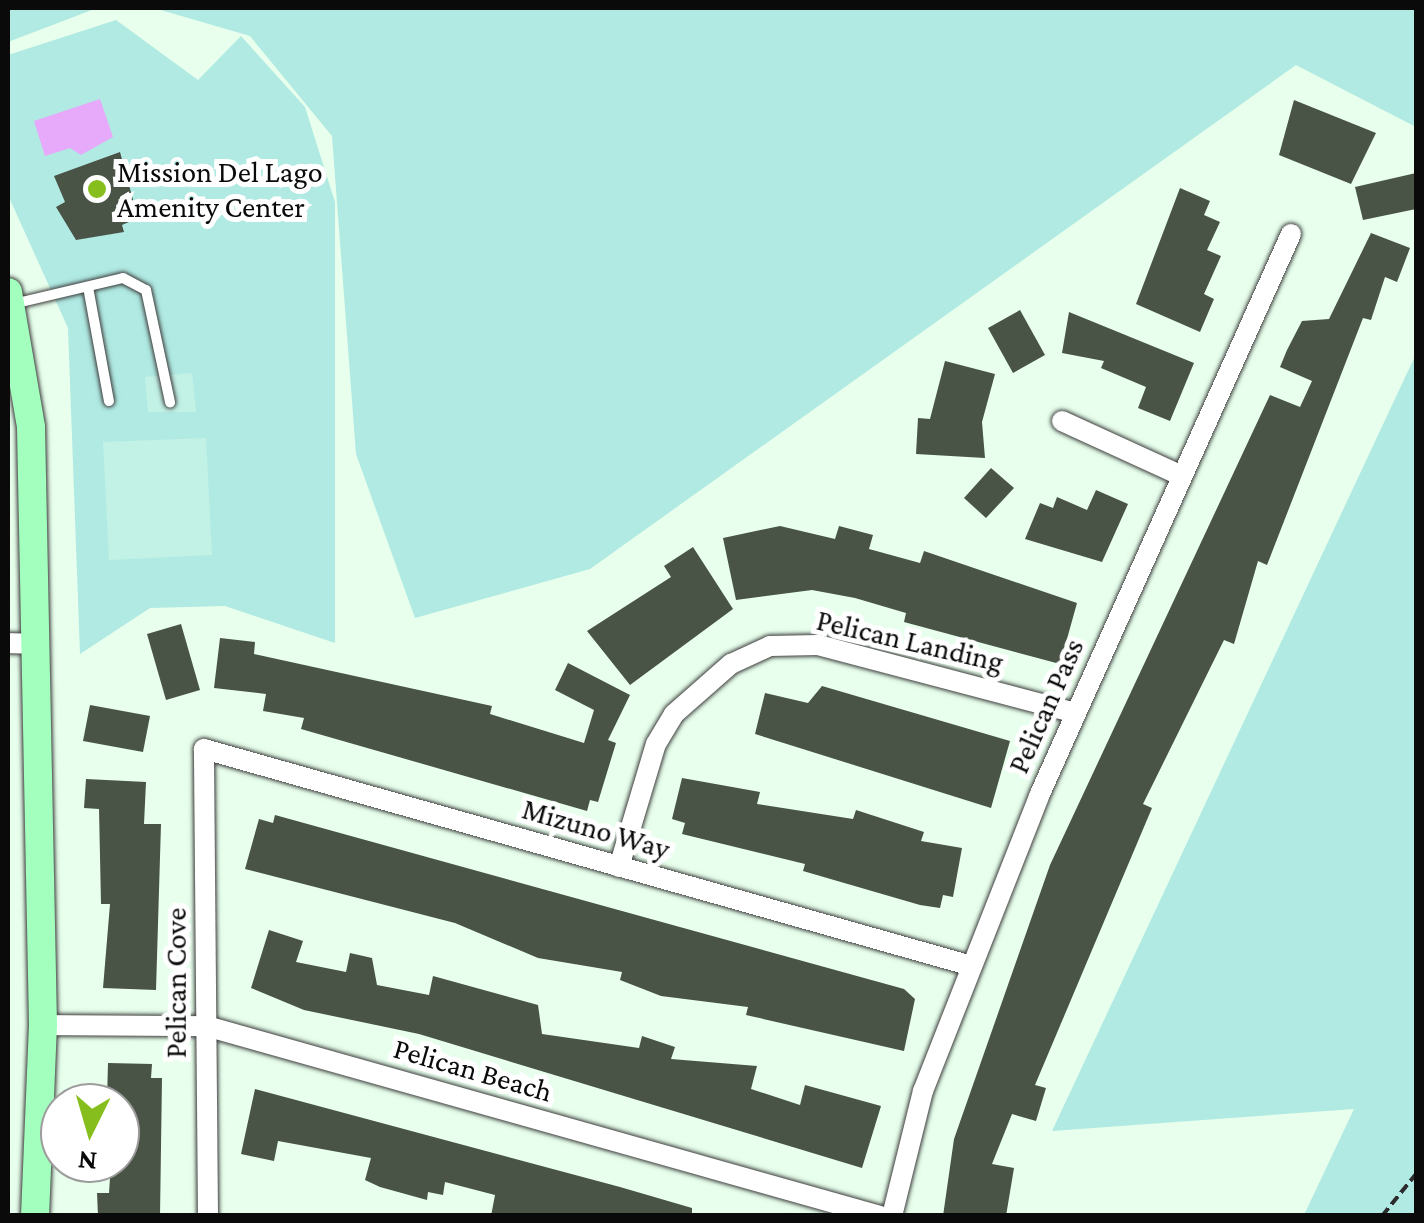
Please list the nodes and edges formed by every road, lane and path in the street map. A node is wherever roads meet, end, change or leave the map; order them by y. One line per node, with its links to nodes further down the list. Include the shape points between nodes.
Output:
1 (1291, 234): 7 (street, Pelican Pass)
2 (88, 287): 3 (lane); 4 (lane); 5 (lane, via 123,278 146,290)
3 (10, 298): 8 (street, via 32,427)
4 (109, 401)
5 (170, 402)
6 (1062, 421): 7 (street)
7 (1182, 476): 9 (street, Pelican Pass)
8 (21, 643): 13 (street)
9 (1076, 713): 11 (street, Pelican Landing, via 818,645 770,646 731,664 674,714); 12 (street, Pelican Pass)
10 (204, 749): 11 (street, Mizuno Way); 14 (street, Pelican Cove)
11 (620, 867): 12 (street, Mizuno Way)
12 (972, 966): 19 (street, Pelican Pass, via 922,1091)
13 (43, 1025): 14 (street, Pelican Beach); 16 (street)
14 (206, 1026): 17 (street, Pelican Cove); 18 (street, Pelican Beach)
15 (1416, 1174): 20 (path)
16 (35, 1216)
17 (208, 1216)
18 (880, 1216)
19 (892, 1216)
20 (1382, 1216)

